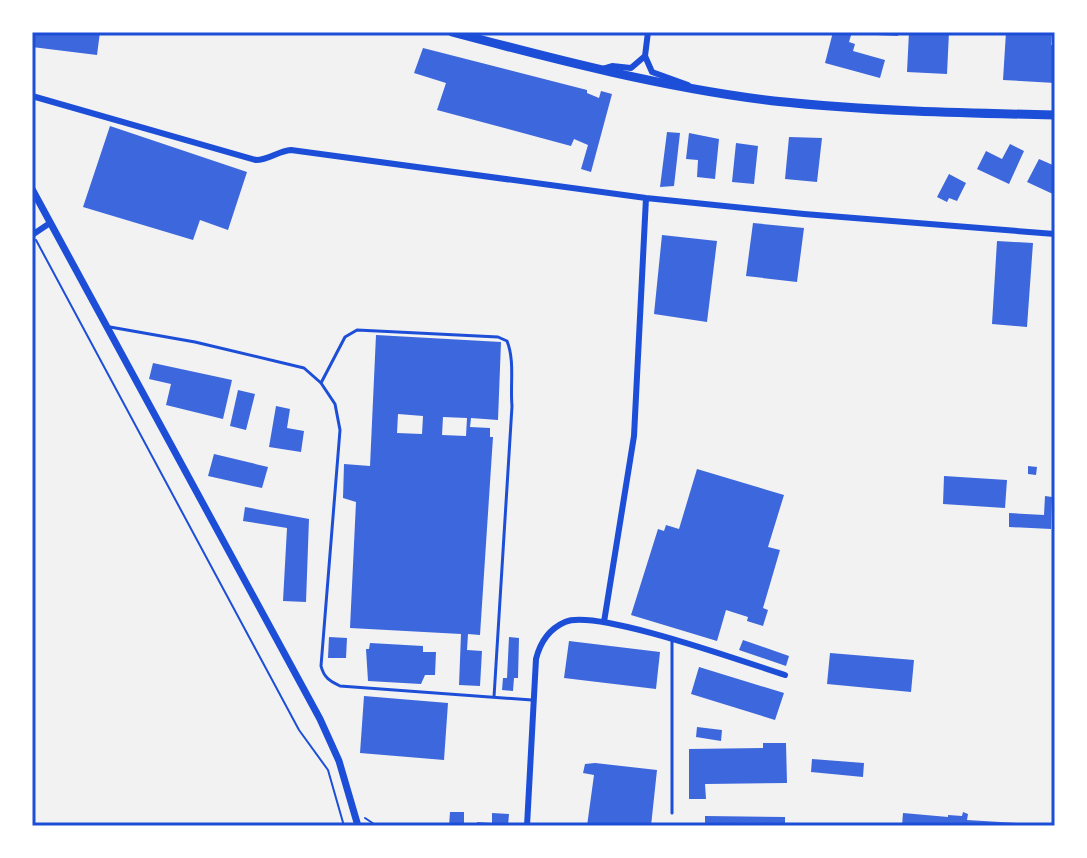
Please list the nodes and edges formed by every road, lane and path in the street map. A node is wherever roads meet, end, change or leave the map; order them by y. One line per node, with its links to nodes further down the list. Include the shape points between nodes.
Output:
1 (452, 32): 4 (main road)
2 (648, 32): 3 (street)
3 (645, 56): 4 (street, via 631,68); 5 (street, via 652,72)
4 (600, 69): 5 (main road)
5 (698, 89): 7 (main road, via 874,110)
6 (32, 96): 9 (street, via 256,160 291,150)
7 (1055, 115)
8 (32, 189): 10 (street)
9 (646, 198): 11 (street); 17 (street, via 634,436)
10 (50, 223): 12 (street); 15 (street)
11 (1055, 234)
12 (33, 235): 13 (path)
13 (39, 246): 14 (path); 23 (path, via 299,730 328,770)
14 (32, 249)
15 (106, 327): 16 (lane, via 285,362 304,368); 24 (street, via 320,719)
16 (321, 383): 20 (lane, via 335,404 340,430 323,675 340,686); 20 (lane, via 345,337 357,330 507,341 513,355 512,406)
17 (604, 622): 18 (street); 21 (street, via 567,620 551,631 536,659)
18 (672, 639): 19 (street); 22 (lane)
19 (785, 675)
20 (494, 697): 21 (lane)
21 (533, 700): 25 (street)
22 (672, 813)
23 (344, 826)
24 (360, 826)
25 (527, 826)

